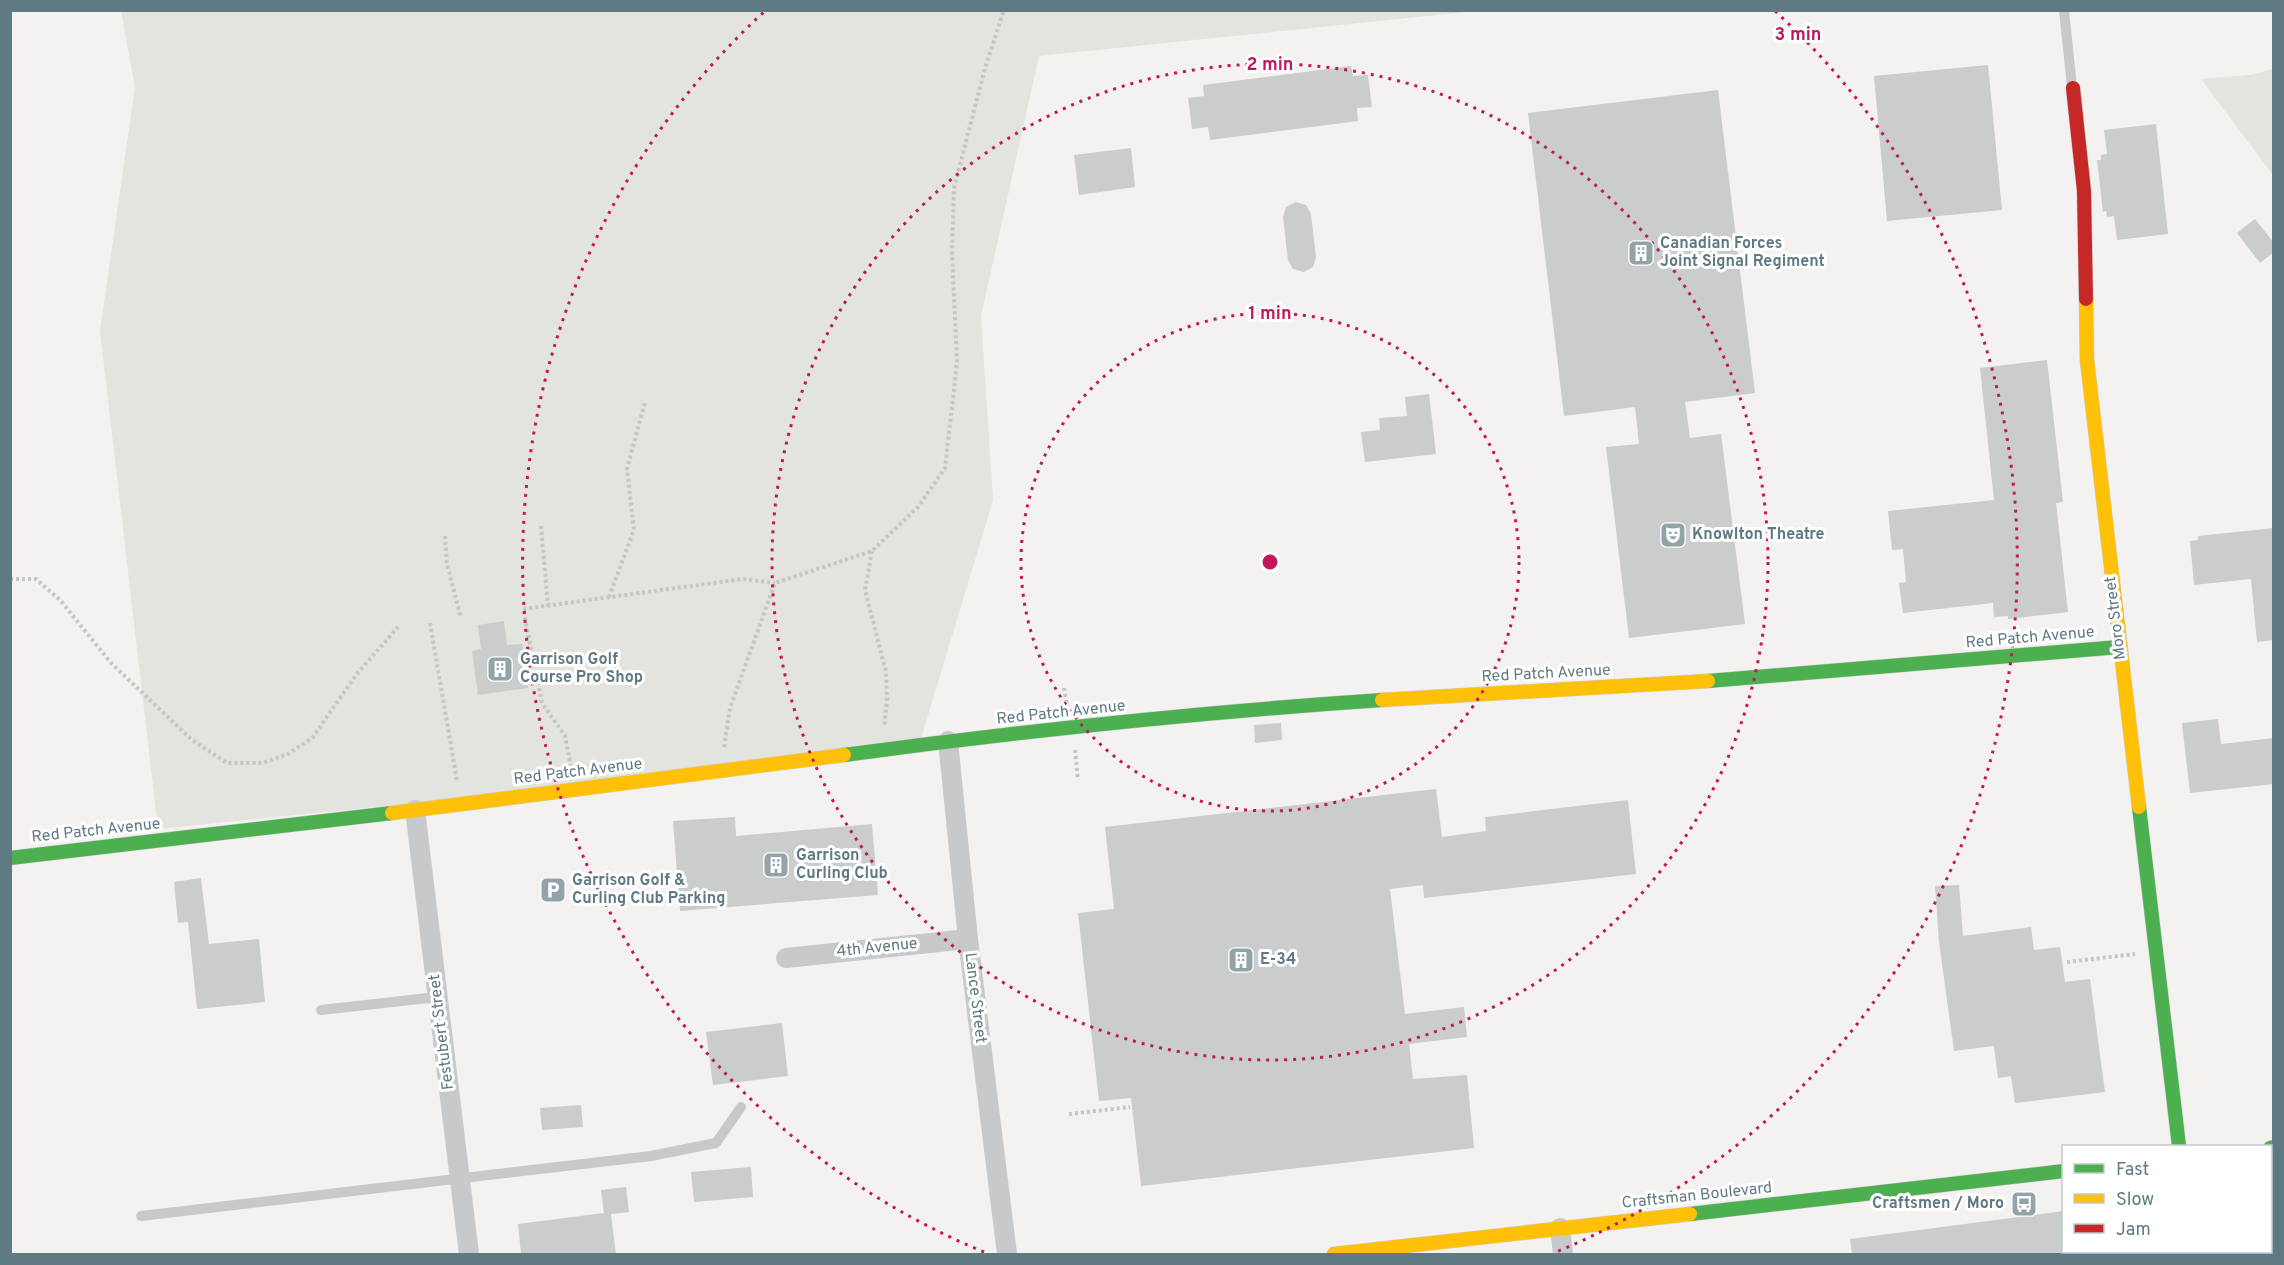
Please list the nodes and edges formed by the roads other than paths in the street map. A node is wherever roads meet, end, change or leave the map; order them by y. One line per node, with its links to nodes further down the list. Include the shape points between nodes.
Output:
1 (2064, 10): 2 (lane)
2 (2073, 88): 3 (street, Moro Street, via 2084,191 2087,360)
3 (2120, 648): 4 (street, Red Patch Avenue, via 1677,684 1262,708); 12 (street, Moro Street)
4 (948, 741): 5 (street, Red Patch Avenue); 7 (street, Lance Street)
5 (415, 810): 6 (street, Red Patch Avenue); 9 (street, Festubert Street)
6 (10, 858)
7 (968, 939): 8 (street, 4th Avenue); 18 (street, Lance Street)
8 (786, 958)
9 (437, 997): 10 (lane); 14 (street, Festubert Street)
10 (321, 1010)
11 (741, 1107): 14 (lane, via 716,1143 651,1156)
12 (2179, 1145)
13 (2062, 1171): 16 (street, Craftsman Boulevard)
14 (459, 1179): 15 (lane); 17 (street, Festubert Street)
15 (141, 1216)
16 (1560, 1228): 19 (street, Craftsman Boulevard); 20 (street)
17 (469, 1254)
18 (1007, 1254)
19 (1334, 1254)
20 (1563, 1254)

